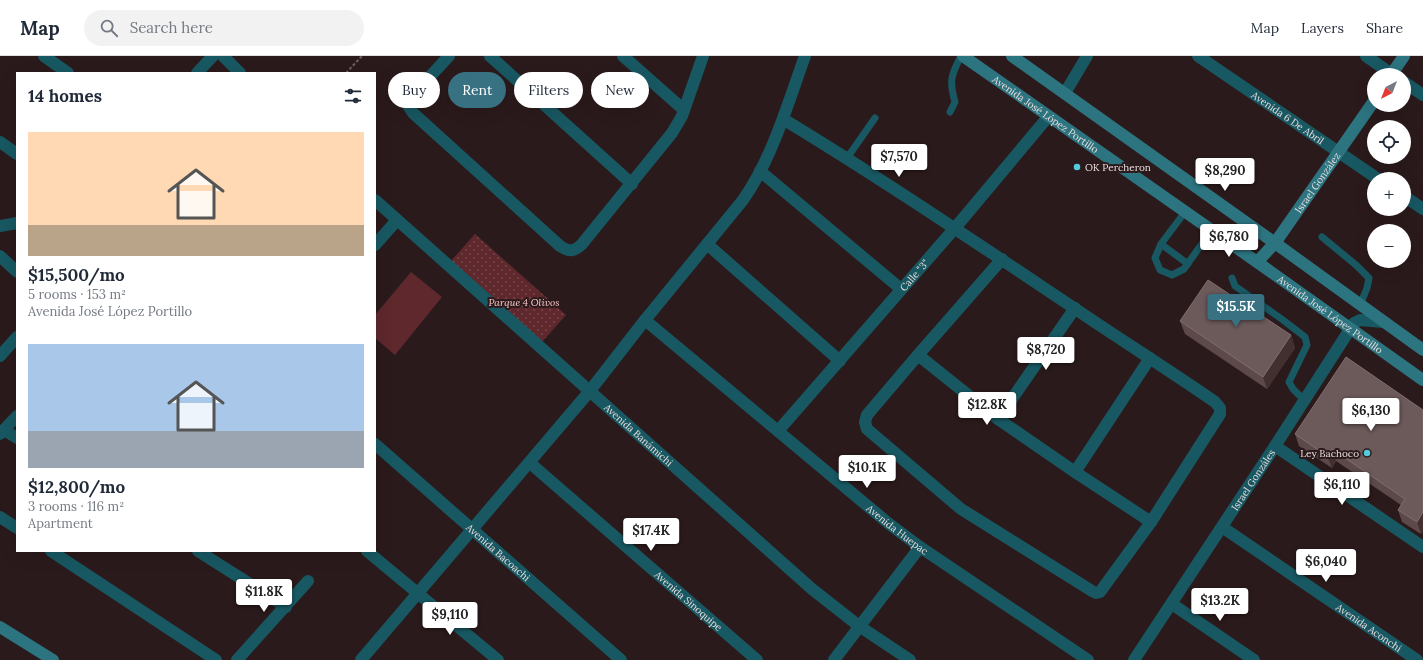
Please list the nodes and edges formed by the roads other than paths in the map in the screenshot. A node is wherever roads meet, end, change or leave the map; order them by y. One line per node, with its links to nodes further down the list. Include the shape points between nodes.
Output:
1 (44, 56): 17 (street)
2 (213, 56): 18 (street)
3 (223, 56): 19 (street)
4 (449, 56): 35 (street, via 416,90 409,107 560,246 572,251 578,248)
5 (490, 56): 35 (street)
6 (623, 56): 23 (street)
7 (703, 56): 23 (street)
8 (805, 56): 28 (street)
9 (962, 56): 25 (lane, via 951,75 955,102); 26 (main road, Avenida José López Portillo)
10 (1012, 56): 21 (main road)
11 (1087, 56): 21 (street)
12 (1198, 56): 31 (street, Avenida 6 De Abril)
13 (1366, 56): 15 (street)
14 (1404, 56): 16 (main road)
15 (1382, 68)
16 (1396, 68)
17 (67, 72)
18 (198, 72)
19 (239, 72)
20 (1411, 87): 22 (street)
21 (1065, 93): 46 (main road)
22 (1423, 95)
23 (684, 110): 35 (street, via 672,133)
24 (1367, 111): 31 (main road, Israel González)
25 (950, 112)
26 (1048, 117): 39 (main road, Avenida José López Portillo); 43 (street, Calle "3")
27 (875, 118): 32 (lane)
28 (783, 119): 32 (street); 33 (street)
29 (0, 142): 30 (street)
30 (16, 153)
31 (1339, 153): 34 (street, Avenida 6 De Abril); 46 (main road, Israel González)
32 (847, 158): 43 (street)
33 (760, 171): 48 (street, via 753,186 730,218); 56 (street)
34 (1368, 172)
35 (632, 184)
36 (376, 201): 40 (street, Avenida Banámichi)
37 (1411, 201): 38 (street)
38 (1423, 209)
39 (1185, 212): 44 (main road, Avenida José López Portillo); 49 (lane)
40 (397, 220): 47 (street); 69 (street, Avenida Banámichi)
41 (16, 223): 42 (street)
42 (0, 226)
43 (955, 228): 51 (street); 56 (street, Calle "3")
44 (1210, 231): 52 (main road, Avenida José López Portillo); 53 (lane)
45 (1322, 237): 57 (lane, via 1368,278 1368,288)
46 (1275, 243): 52 (main road, Israel González); 57 (main road)
47 (376, 244)
48 (707, 244): 59 (street); 67 (street)
49 (1161, 244): 53 (lane); 53 (lane, via 1155,258 1160,270 1172,275)
50 (0, 256): 54 (street)
51 (1002, 259): 58 (street); 64 (street)
52 (1257, 262): 61 (main road, Avenida José López Portillo)
53 (1188, 264)
54 (16, 271)
55 (1232, 278): 70 (lane, via 1236,286 1305,337 1307,345 1289,382)
56 (901, 289): 67 (street, Calle "3")
57 (1360, 305): 60 (main road)
58 (1075, 308): 66 (street); 72 (street)
59 (645, 320): 69 (street); 73 (street, Avenida Huepac)
60 (1383, 322): 61 (street, via 1360,320); 63 (main road)
61 (1350, 328): 68 (main road, Avenida José López Portillo); 70 (street, Israel Gonzáles)
62 (16, 338): 65 (street)
63 (1423, 350)
64 (918, 355): 72 (street); 81 (street, via 867,415 865,422 867,429 961,509 1096,593 1103,589)
65 (0, 356)
66 (1150, 358): 79 (street); 81 (street, via 1220,408 1220,414)
67 (840, 361): 73 (street, Calle "3")
68 (1423, 380)
69 (590, 392): 78 (street); 94 (street, Avenida Banámichi, via 812,589)
70 (1304, 400): 77 (street, Israel Gonzáles)
71 (16, 417): 74 (street)
72 (998, 419): 79 (street)
73 (778, 431): 85 (street, Avenida Huepac)
74 (2, 432): 75 (street)
75 (16, 438)
76 (376, 445): 84 (street, Avenida Bacoachi)
77 (1276, 446): 83 (street, Israel Gonzáles); 86 (street)
78 (530, 462): 84 (street); 102 (street, Avenida Sinoquipe)
79 (1075, 472): 81 (street)
80 (0, 517): 82 (street)
81 (1151, 522)
82 (16, 527)
83 (1222, 527): 92 (street, Israel Gonzáles); 108 (street, Avenida Aconchi)
84 (472, 530): 91 (street); 101 (street, Avenida Bacoachi)
85 (920, 547): 94 (street); 105 (street, Avenida Huepac)
86 (1423, 548)
87 (53, 552): 97 (street)
88 (200, 552): 93 (street)
89 (368, 552): 91 (street)
90 (308, 581): 93 (street)
91 (417, 593): 99 (street); 100 (street)
92 (1172, 604): 106 (street, Israel Gonzáles); 107 (street)
93 (286, 607): 98 (street)
94 (859, 626): 103 (street); 104 (street, Avenida Banámichi)
95 (0, 627): 96 (main road)
96 (53, 660)
97 (216, 660)
98 (237, 660)
99 (361, 660)
100 (498, 660)
101 (621, 660)
102 (757, 660)
103 (834, 660)
104 (910, 660)
105 (1088, 660)
106 (1134, 660)
107 (1254, 660)
108 (1417, 660)

